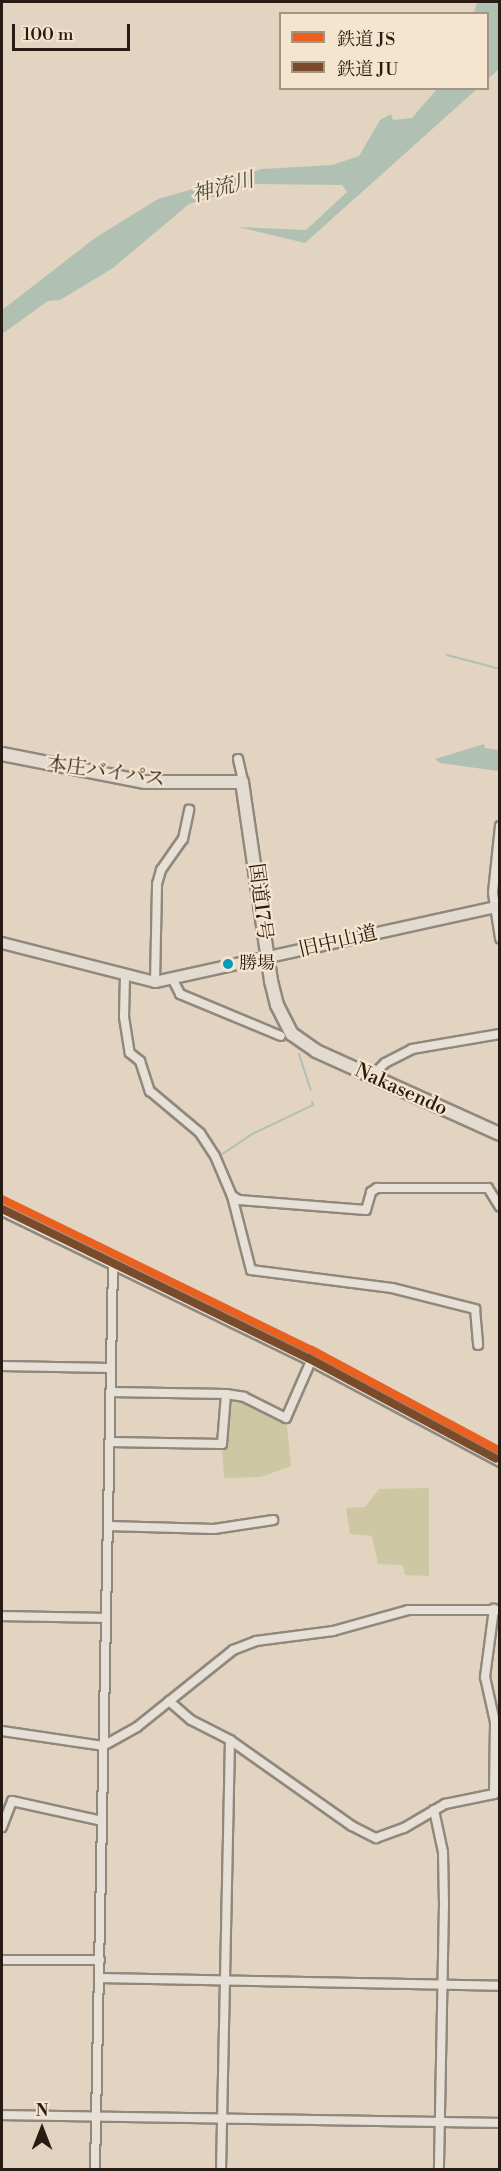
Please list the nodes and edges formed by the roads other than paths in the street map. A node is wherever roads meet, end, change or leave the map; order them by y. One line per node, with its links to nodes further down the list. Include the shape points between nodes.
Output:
1 (2, 754): 3 (highway, 本庄バイパス, via 145,782 236,780)
2 (238, 759): 3 (street)
3 (244, 786): 9 (highway, 国道17号)
4 (189, 810): 12 (street, via 183,839 161,870 157,884)
5 (500, 826): 6 (street)
6 (496, 906): 7 (street); 9 (main road, 旧中山道)
7 (500, 938)
8 (2, 943): 10 (main road, 旧中山道)
9 (268, 958): 11 (main road, 旧中山道); 15 (highway, 国道17号, via 277,1005 289,1029)
10 (125, 976): 12 (main road, 旧中山道); 18 (street, via 128,1050 140,1061 150,1090 200,1133)
11 (172, 978): 12 (main road, 旧中山道); 14 (street, via 180,994)
12 (154, 982)
13 (500, 1034): 16 (street, via 412,1049 385,1063)
14 (281, 1036)
15 (303, 1044): 16 (highway, Nakasendo)
16 (372, 1076): 17 (highway, Nakasendo)
17 (500, 1134)
18 (232, 1196): 19 (street, via 239,1200 366,1210 371,1192 377,1188 488,1188); 22 (street, via 251,1270 392,1288 475,1309)
19 (500, 1207)
20 (2, 1211): 21 (street)
21 (112, 1267): 23 (street); 25 (street)
22 (478, 1345)
23 (311, 1360): 27 (street, via 286,1418 243,1397); 29 (street)
24 (2, 1366): 25 (street)
25 (111, 1368): 26 (street)
26 (110, 1392): 27 (street); 28 (street)
27 (226, 1394): 28 (street, via 222,1444)
28 (110, 1442): 31 (street)
29 (500, 1461)
30 (273, 1520): 31 (street, via 214,1529)
31 (108, 1526): 34 (street)
32 (496, 1610): 35 (street, via 408,1610 333,1631 256,1641 233,1650); 36 (street, via 485,1677)
33 (2, 1616): 34 (street)
34 (106, 1618): 39 (street)
35 (169, 1701): 38 (street, via 191,1720); 39 (street, via 122,1738)
36 (497, 1722): 40 (street, via 494,1794)
37 (2, 1731): 39 (street)
38 (230, 1740): 40 (street, via 352,1826 376,1838 404,1828); 46 (street)
39 (104, 1746): 41 (street)
40 (434, 1810): 47 (street, via 443,1852)
41 (102, 1821): 42 (street, via 12,1801); 44 (street)
42 (2, 1827)
43 (2, 1959): 44 (street)
44 (100, 1960): 45 (street)
45 (99, 1978): 46 (street); 50 (street)
46 (224, 1982): 47 (street); 51 (street)
47 (442, 1985): 48 (street); 52 (street)
48 (500, 1986)
49 (2, 2115): 50 (street)
50 (96, 2117): 51 (street); 54 (street)
51 (222, 2118): 52 (street); 55 (street)
52 (440, 2122): 53 (street); 56 (street)
53 (500, 2123)
54 (95, 2169)
55 (221, 2169)
56 (439, 2169)

